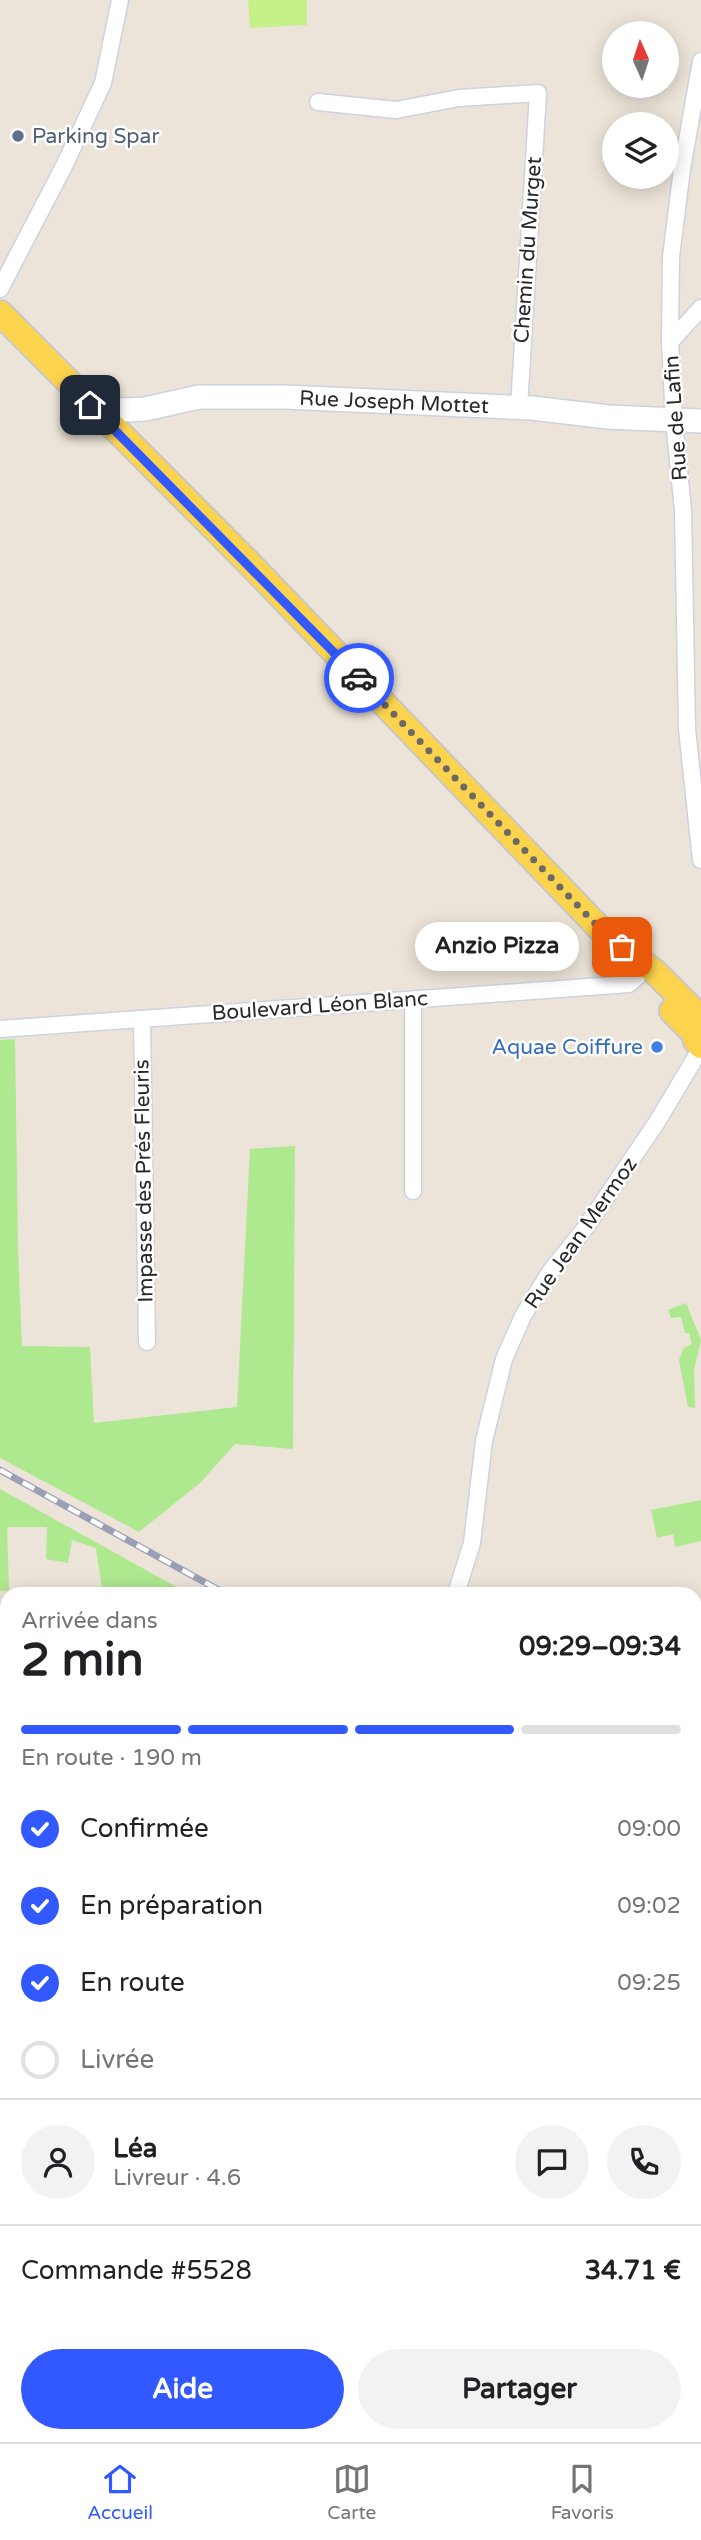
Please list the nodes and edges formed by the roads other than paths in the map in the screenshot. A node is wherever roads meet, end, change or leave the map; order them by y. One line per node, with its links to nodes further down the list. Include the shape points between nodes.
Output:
1 (120, 0): 4 (street, via 103,83)
2 (701, 61): 7 (street, Rue de Lafin, via 671,257)
3 (318, 102): 9 (street, Chemin du Murget, via 396,110 464,97 538,93)
4 (0, 289)
5 (701, 308): 7 (street)
6 (1, 318): 8 (main road)
7 (670, 342): 10 (street, Rue de Lafin)
8 (90, 405): 9 (street, Rue Joseph Mottet, via 129,410 199,397 284,397); 13 (main road)
9 (519, 408): 10 (street, Rue Joseph Mottet)
10 (674, 421): 11 (street, Rue Joseph Mottet); 12 (street, Rue de Lafin, via 683,510 687,729)
11 (701, 421)
12 (701, 860)
13 (646, 974): 14 (street, Boulevard Léon Blanc, via 629,984); 17 (main road)
14 (413, 1000): 15 (street, Boulevard Léon Blanc); 18 (street)
15 (142, 1019): 16 (street, Boulevard Léon Blanc); 19 (street, Impasse des Prés Fleuris)
16 (0, 1029)
17 (700, 1033): 20 (street, Rue Jean Mermoz, via 657,1122 550,1272 504,1359 487,1429 472,1543)
18 (413, 1191)
19 (147, 1342)
20 (458, 1587)

